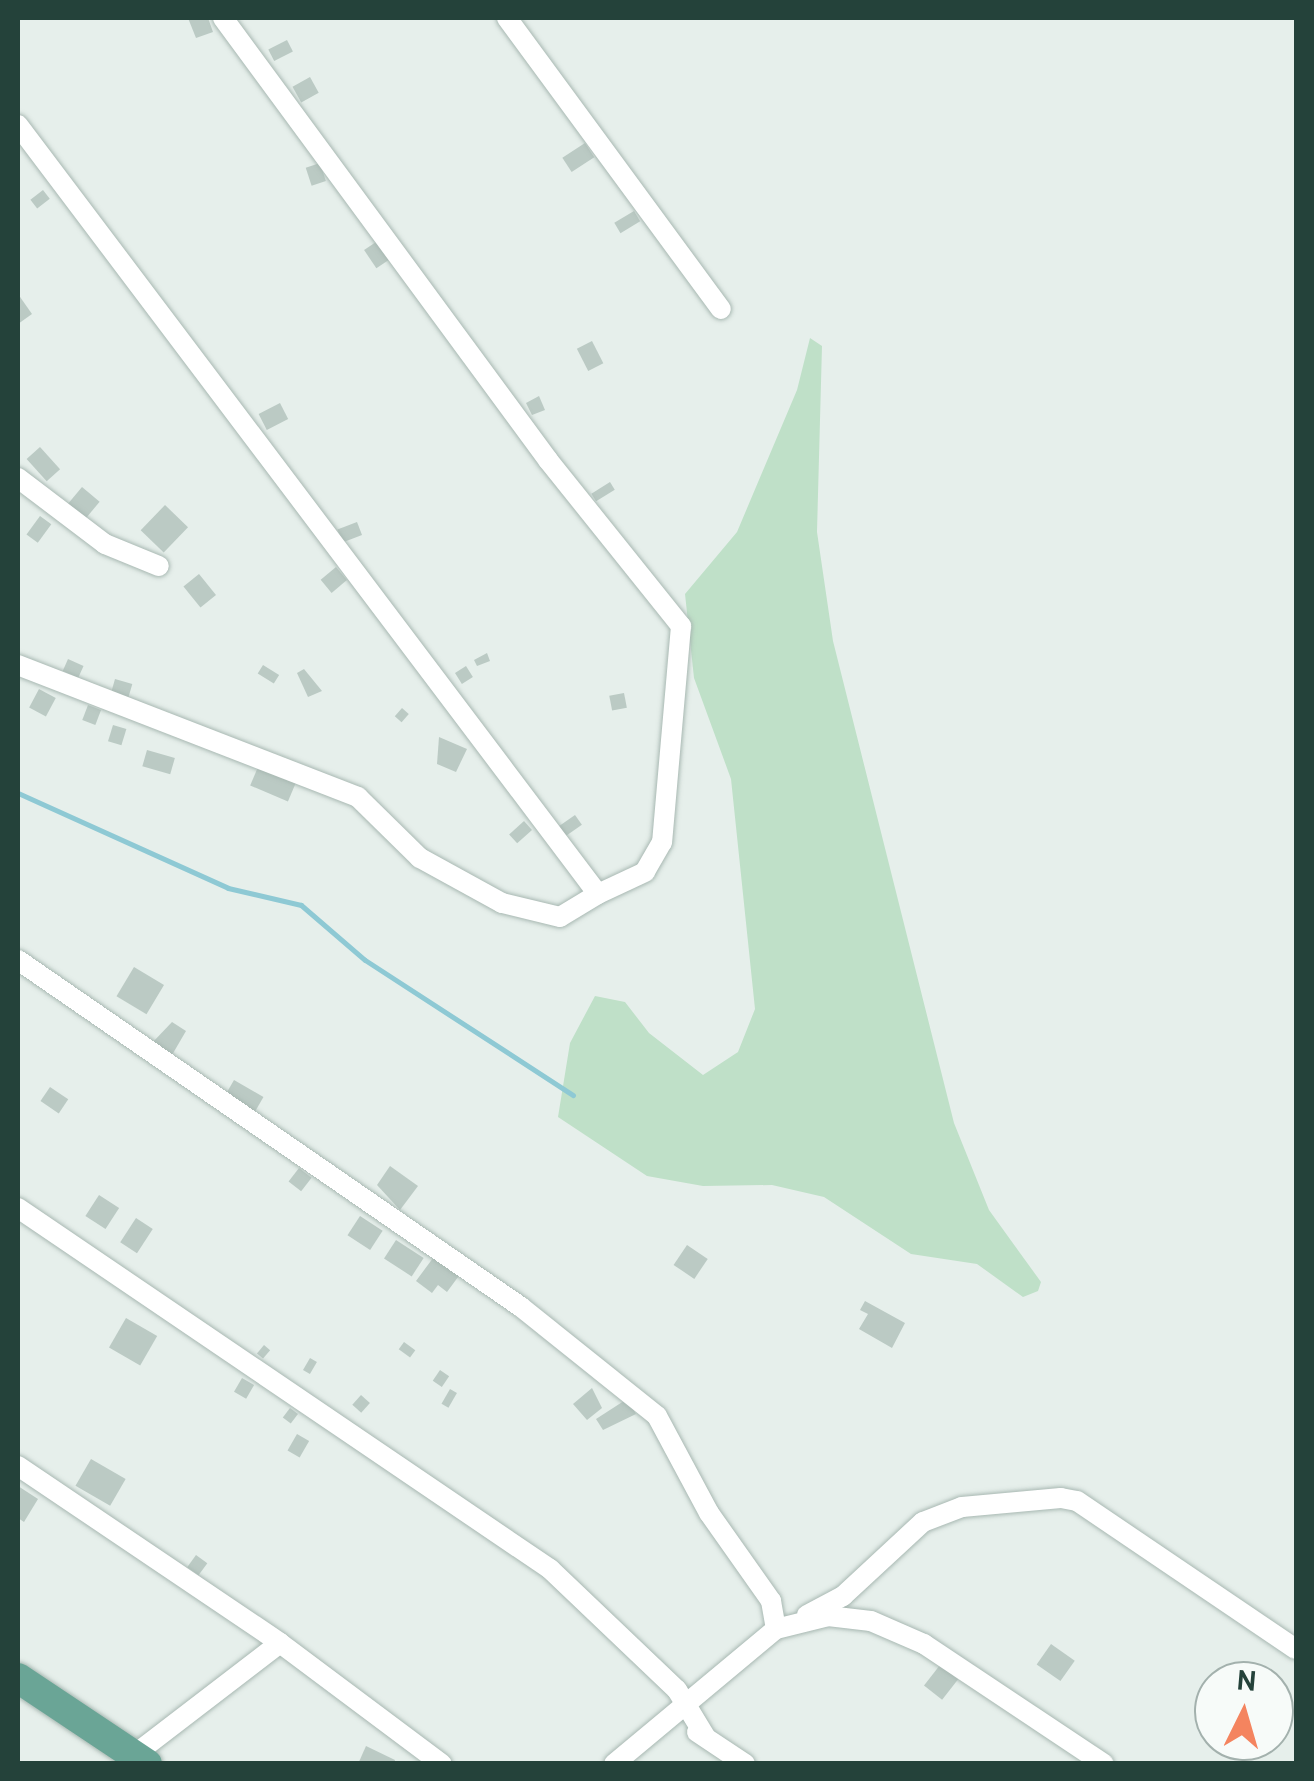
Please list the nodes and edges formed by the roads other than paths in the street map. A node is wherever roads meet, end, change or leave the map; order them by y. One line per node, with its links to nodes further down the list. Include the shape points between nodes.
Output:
1 (222, 18): 8 (street, via 548,460 681,626 662,842 646,872)
2 (507, 18): 4 (street)
3 (18, 125): 8 (street)
4 (721, 309)
5 (18, 478): 6 (street, via 105,544)
6 (159, 566)
7 (18, 666): 8 (street, via 358,797 420,858 502,903 560,917)
8 (598, 894)
9 (18, 960): 13 (street, via 522,1306 657,1416 709,1513 771,1601)
10 (18, 1208): 17 (street, via 550,1569)
11 (18, 1466): 14 (street)
12 (800, 1618): 13 (street); 15 (street, via 843,1596 923,1522 962,1507 1061,1498 1077,1501); 24 (street, via 871,1621 924,1644)
13 (776, 1629): 17 (street)
14 (280, 1644): 20 (street); 21 (street)
15 (1296, 1650)
16 (18, 1678): 20 (main road)
17 (687, 1706): 18 (street); 19 (street)
18 (668, 1725): 19 (street); 22 (street)
19 (705, 1736): 23 (street)
20 (140, 1759)
21 (442, 1764)
22 (614, 1764)
23 (746, 1764)
24 (1104, 1764)

